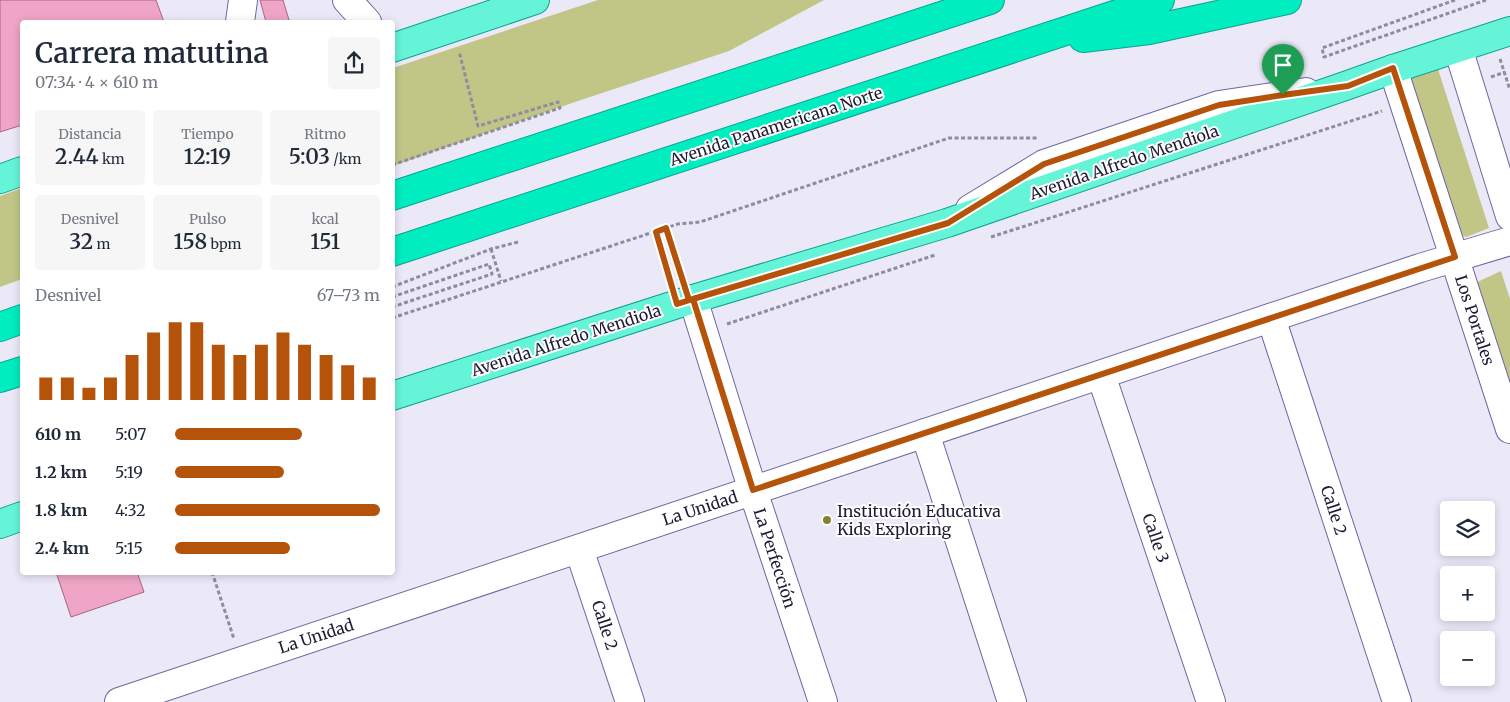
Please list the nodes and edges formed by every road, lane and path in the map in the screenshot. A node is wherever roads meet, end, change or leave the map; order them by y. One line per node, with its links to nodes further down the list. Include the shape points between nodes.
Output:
1 (242, 0): 9 (street)
2 (347, 0): 10 (street)
3 (535, 0): 13 (main road)
4 (990, 0): 26 (highway)
5 (1160, 0): 12 (highway, Avenida Panamericana Norte)
6 (1287, 0): 12 (highway, via 1149,30)
7 (1455, 0): 8 (path, via 1322,48 1324,57)
8 (1486, 0)
9 (240, 20)
10 (365, 20)
11 (1510, 31): 15 (main road, Avenida Alfredo Mendiola)
12 (1025, 45): 34 (highway, Avenida Panamericana Norte)
13 (395, 47)
14 (458, 48): 23 (path, via 478,126 558,102 560,108)
15 (1458, 48): 17 (main road, Avenida Alfredo Mendiola); 27 (street)
16 (1502, 64): 18 (path)
17 (1393, 68): 36 (street, Los Portales); 40 (main road, Avenida Alfredo Mendiola, via 948,223)
18 (1505, 72): 19 (path); 20 (path)
19 (1490, 77)
20 (1510, 90)
21 (1383, 111): 30 (path)
22 (1046, 138): 28 (path, via 949,138 700,222)
23 (395, 164)
24 (20, 172): 25 (main road)
25 (0, 179)
26 (395, 195)
27 (1510, 216)
28 (666, 228): 29 (path); 40 (path)
29 (656, 232): 37 (path); 40 (path)
30 (982, 240)
31 (1510, 241): 36 (street, La Unidad)
32 (518, 242): 33 (path)
33 (491, 249): 37 (path); 38 (path)
34 (395, 251)
35 (936, 255): 46 (path)
36 (1455, 257): 43 (street, La Unidad); 52 (street, Los Portales)
37 (501, 281): 42 (path)
38 (395, 286)
39 (395, 296): 41 (path, via 489,264 492,274)
40 (686, 301): 46 (street, La Perfección); 51 (main road, Avenida Alfredo Mendiola)
41 (395, 306)
42 (395, 317)
43 (1271, 318): 48 (street, La Unidad); 65 (street, Calle 2)
44 (20, 320): 45 (highway)
45 (0, 327)
46 (703, 332): 54 (street, La Perfección)
47 (20, 372): 50 (highway)
48 (1101, 375): 53 (street, La Unidad); 64 (street, Calle 3)
49 (20, 376): 50 (street)
50 (0, 378)
51 (395, 395)
52 (1510, 429)
53 (925, 433): 54 (street, La Unidad); 63 (street)
54 (753, 490): 57 (street, La Unidad); 62 (street, La Perfección)
55 (20, 517): 56 (main road)
56 (0, 524)
57 (579, 548): 59 (street, La Unidad); 61 (street, Calle 2)
58 (213, 575): 59 (path)
59 (242, 661): 60 (street, La Unidad)
60 (119, 702)
61 (630, 702)
62 (823, 702)
63 (1012, 702)
64 (1211, 702)
65 (1397, 702)

